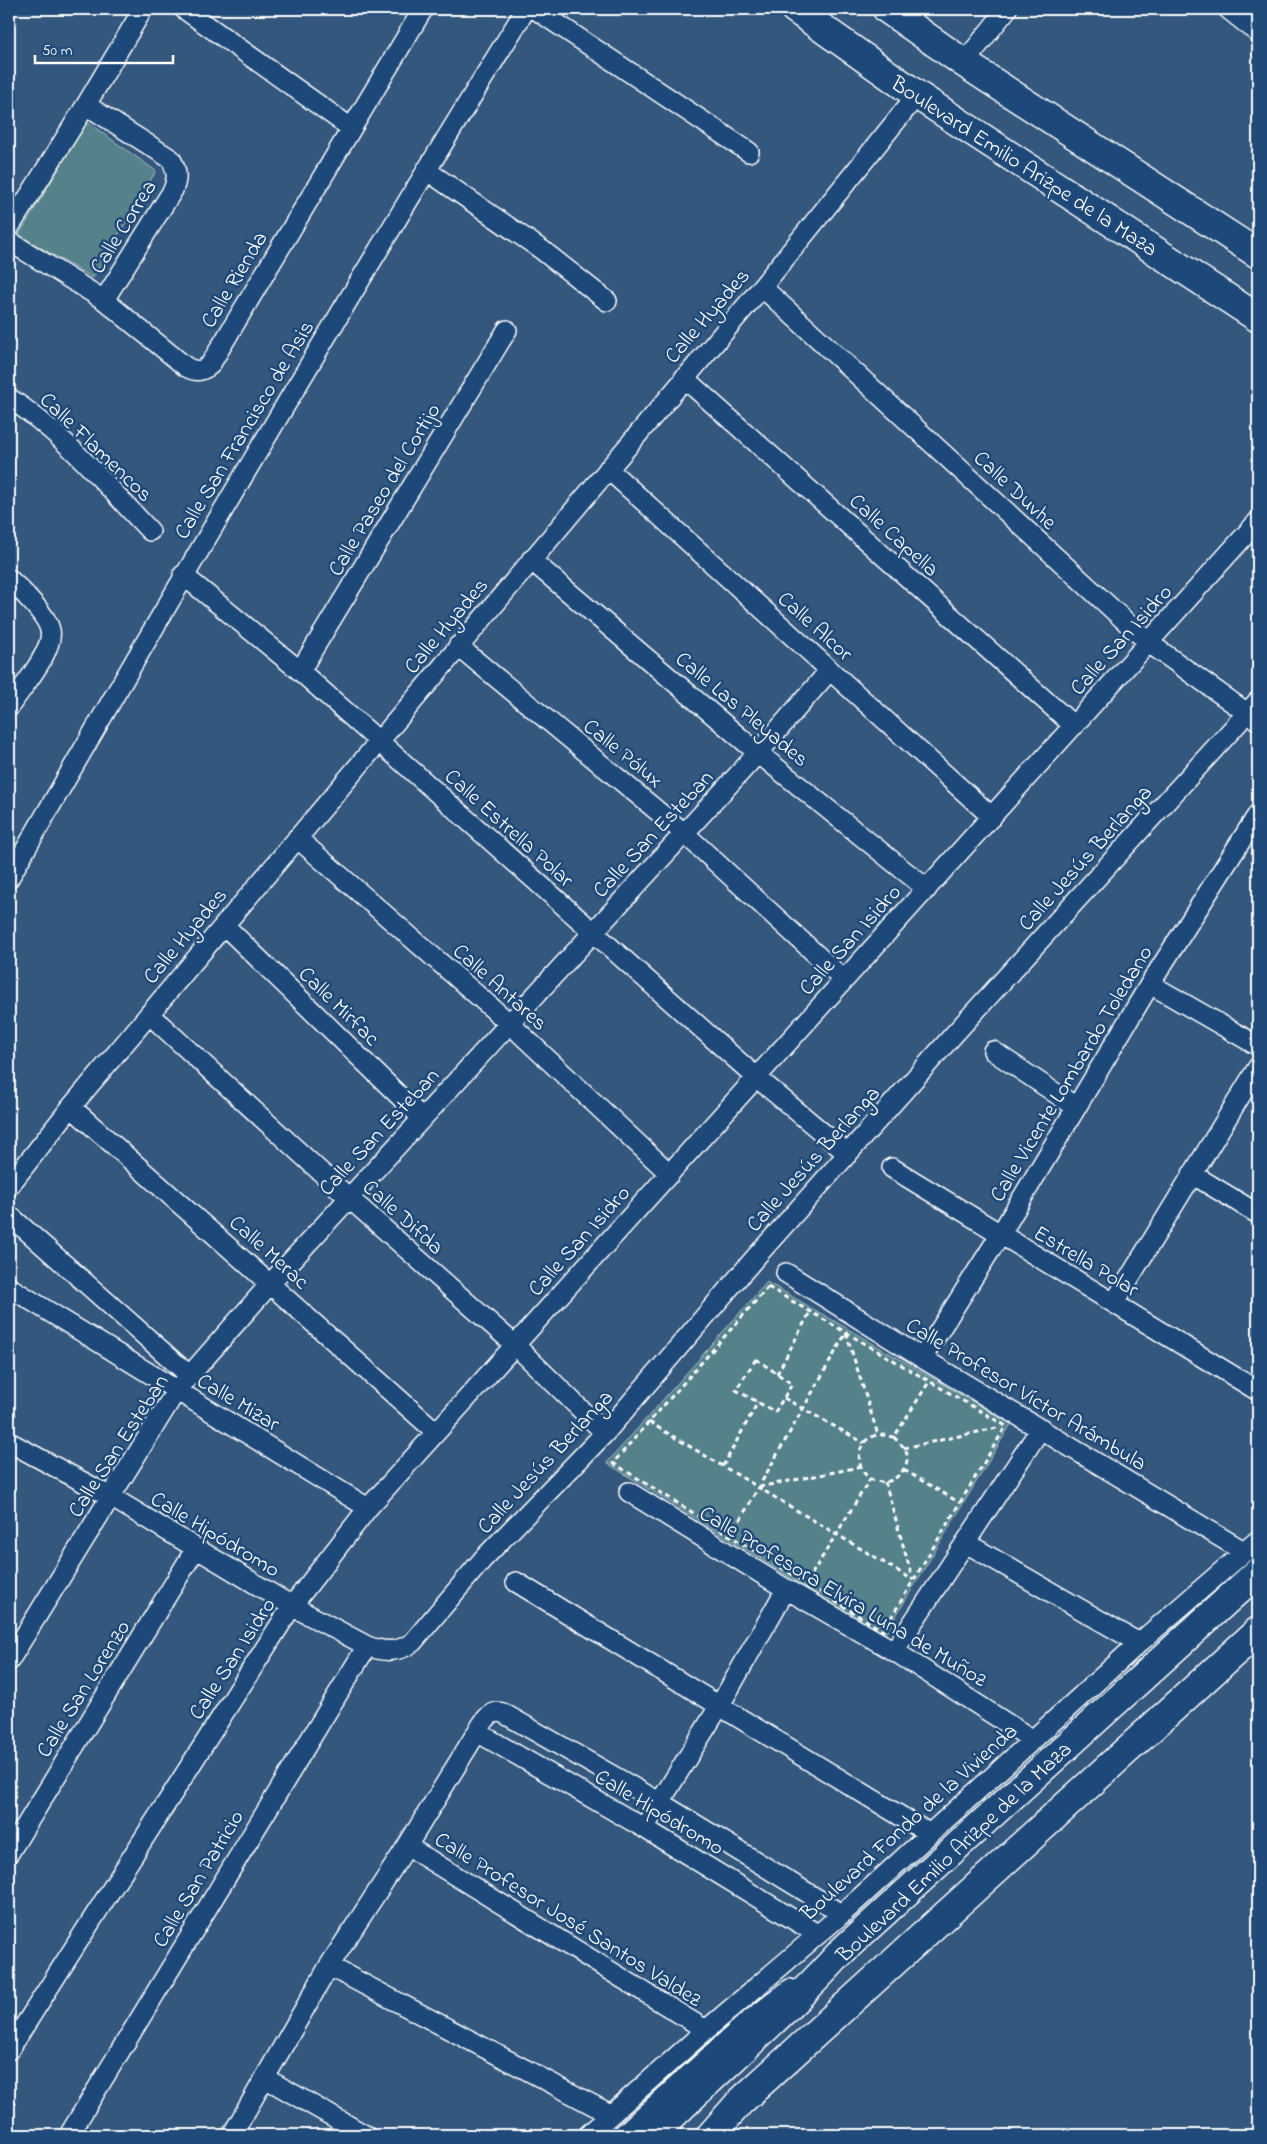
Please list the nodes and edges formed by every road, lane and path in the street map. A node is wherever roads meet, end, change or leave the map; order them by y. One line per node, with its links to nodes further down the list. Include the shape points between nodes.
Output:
1 (143, 9): 13 (street)
2 (184, 9): 14 (street)
3 (526, 9): 16 (street, Calle San Francisco de Asis)
4 (535, 9): 15 (street)
5 (795, 9): 12 (highway, Boulevard Emilio Arizpe de la Maza)
6 (887, 9): 11 (highway)
7 (1007, 9): 11 (street)
8 (1228, 9): 10 (street)
9 (415, 12): 14 (street, Calle Rienda)
10 (1258, 32)
11 (964, 63): 19 (highway)
12 (917, 95): 20 (street, Calle Hyades); 23 (highway, Boulevard Emilio Arizpe de la Maza)
13 (86, 105): 17 (street); 21 (street, Calle Correa, via 171,159 178,179)
14 (351, 128): 21 (street, Calle Rienda, via 210,365 203,370 186,367)
15 (749, 152)
16 (426, 170): 22 (street, via 542,250); 31 (street, Calle San Francisco de Asis)
17 (9, 228)
18 (9, 241): 21 (street, Calle Rienda)
19 (1258, 254)
20 (762, 287): 25 (street, Calle Hyades); 33 (street, Calle Duvhe)
21 (104, 300)
22 (607, 301)
23 (1258, 318)
24 (507, 330): 36 (street, Calle Paseo del Cortijo)
25 (684, 378): 27 (street, Calle Hyades); 39 (street, Calle Capella)
26 (9, 398): 29 (street, Calle Flamencos, via 33,413 71,448)
27 (608, 469): 30 (street, Calle Hyades); 35 (street, Calle Alcor)
28 (1258, 520): 33 (street, Calle San Isidro)
29 (150, 531)
30 (531, 560): 34 (street, Calle Hyades); 41 (street, Calle Las Pleyades)
31 (184, 575): 36 (street, Calle Estrella Polar); 46 (street, Calle San Francisco de Asis)
32 (9, 579): 37 (street, via 46,621 50,631 47,650)
33 (1149, 643): 38 (street, Calle Duvhe); 39 (street, Calle San Isidro)
34 (458, 646): 40 (street, Calle Hyades); 44 (street, Calle Pólux)
35 (830, 670): 41 (street, Calle San Esteban); 43 (street, Calle Alcor)
36 (300, 672): 40 (street, Calle Estrella Polar)
37 (9, 707)
38 (1254, 712): 61 (street, Calle Jesús Berlanga, via 957,1031)
39 (1074, 726): 43 (street, Calle San Isidro)
40 (379, 741): 45 (street, Calle Hyades); 49 (street, Calle Estrella Polar)
41 (758, 753): 44 (street, Calle San Esteban); 47 (street, Calle Las Pleyades)
42 (1258, 814): 51 (street, Calle Vicente Lombardo Toledano)
43 (992, 817): 47 (street, Calle San Isidro)
44 (684, 833): 49 (street, Calle San Esteban); 50 (street, Calle Pólux)
45 (297, 838): 48 (street, Calle Hyades); 53 (street, Calle Antares)
46 (9, 878)
47 (927, 890): 50 (street, Calle San Isidro)
48 (224, 925): 52 (street, Calle Hyades); 60 (street, Calle Mirfac)
49 (592, 933): 53 (street, Calle San Esteban); 57 (street, Calle Estrella Polar)
50 (844, 980): 57 (street, Calle San Isidro)
51 (1150, 984): 54 (street); 59 (street, Calle Vicente Lombardo Toledano)
52 (149, 1014): 58 (street, Calle Hyades); 66 (street, Calle Difda)
53 (509, 1023): 60 (street, Calle San Esteban); 63 (street, Calle Antares)
54 (1258, 1046)
55 (992, 1051): 59 (street)
56 (1258, 1067): 64 (street)
57 (756, 1077): 61 (street, Calle Estrella Polar); 63 (street, Calle San Isidro)
58 (71, 1107): 65 (street, Calle Hyades); 71 (street, Calle Merac)
59 (1076, 1107): 69 (street, Calle Vicente Lombardo Toledano)
60 (422, 1118): 66 (street, Calle San Esteban)
61 (848, 1154): 90 (street, Calle Jesús Berlanga, via 754,1258)
62 (892, 1168): 69 (street, Estrella Polar)
63 (670, 1174): 76 (street, Calle San Isidro)
64 (1192, 1174): 67 (street); 73 (street)
65 (9, 1186)
66 (349, 1198): 71 (street, Calle San Esteban); 76 (street, Calle Difda)
67 (1258, 1214)
68 (9, 1215): 79 (street, Calle Mizar)
69 (1000, 1235): 73 (street, Estrella Polar); 77 (street, Calle Vicente Lombardo Toledano)
70 (786, 1273): 77 (street, Calle Profesor Víctor Arámbula)
71 (271, 1283): 79 (street, Calle San Esteban); 89 (street, Calle Merac)
72 (9, 1287): 81 (street, Calle Mizar)
73 (1114, 1303): 82 (street, Estrella Polar)
74 (810, 1312): 75 (path); 78 (path); 86 (path, via 768,1287)
75 (846, 1333): 80 (path); 85 (path); 91 (path)
76 (514, 1345): 89 (street, Calle San Isidro); 90 (street, Calle Difda)
77 (922, 1358): 88 (street, Calle Profesor Víctor Arámbula)
78 (776, 1374): 83 (path, via 792,1384); 84 (path, via 756,1360 736,1390)
79 (190, 1376): 81 (street, Calle San Esteban)
80 (929, 1381): 87 (path); 92 (path)
81 (176, 1391): 103 (street, Calle San Esteban); 105 (street, Calle Mizar)
82 (1258, 1391)
83 (784, 1398): 84 (path, via 775,1412); 85 (path)
84 (758, 1402): 96 (path)
85 (803, 1408): 94 (path); 101 (path)
86 (649, 1422): 96 (path); 107 (path, via 613,1463)
87 (1006, 1426): 95 (path); 104 (path)
88 (1041, 1428): 108 (street); 110 (street, Calle Profesor Víctor Arámbula)
89 (436, 1432): 105 (street, Calle San Isidro)
90 (605, 1434): 119 (street, Calle Jesús Berlanga, via 483,1560)
91 (878, 1435): 92 (path); 94 (path)
92 (894, 1437): 95 (path)
93 (9, 1442): 103 (street, Calle Hipódromo)
94 (864, 1443): 97 (path, via 859,1455)
95 (904, 1448): 98 (path, via 907,1456)
96 (723, 1466): 101 (path)
97 (860, 1467): 99 (path); 101 (path)
98 (904, 1470): 100 (path, via 898,1478); 104 (path)
99 (870, 1479): 100 (path); 106 (path)
100 (885, 1482): 111 (path)
101 (758, 1487): 106 (path); 107 (path)
102 (629, 1492): 114 (street, Calle Profesora Elvira Luna de Muñoz)
103 (111, 1497): 109 (street, Calle Hipódromo); 121 (street, Calle San Esteban)
104 (960, 1503): 111 (path)
105 (368, 1508): 115 (street, Calle San Isidro)
106 (836, 1534): 111 (path); 113 (path)
107 (731, 1536): 113 (path)
108 (966, 1543): 117 (street); 120 (street)
109 (196, 1548): 115 (street, Calle Hipódromo); 129 (street, Calle San Lorenzo)
110 (1254, 1555): 117 (street, Boulevard Fondo de la Vivienda); 132 (highway, Boulevard Emilio Arizpe de la Maza)
111 (914, 1580): 113 (path, via 883,1631)
112 (516, 1582): 122 (street)
113 (806, 1583)
114 (786, 1590): 120 (street, Calle Profesora Elvira Luna de Muñoz); 122 (street)
115 (292, 1606): 118 (street, Calle Hipódromo); 135 (street, Calle San Isidro)
116 (1258, 1631): 144 (highway, Boulevard Emilio Arizpe de la Maza, via 740,2102)
117 (1139, 1643): 124 (street, Boulevard Fondo de la Vivienda)
118 (367, 1646): 119 (street, Calle Hipódromo, via 379,1650); 138 (street, Calle San Patricio)
119 (404, 1649)
120 (894, 1651): 124 (street, Calle Profesora Elvira Luna de Muñoz)
121 (9, 1661)
122 (720, 1705): 125 (street); 127 (street)
123 (477, 1732): 125 (street, Calle Hipódromo, via 489,1714 503,1713); 126 (street, Calle Hipódromo); 128 (street)
124 (1033, 1740): 127 (street, Boulevard Fondo de la Vivienda)
125 (659, 1802): 126 (street); 130 (street, Calle Hipódromo)
126 (644, 1828): 131 (street, Calle Hipódromo)
127 (930, 1834): 130 (street, Boulevard Fondo de la Vivienda)
128 (407, 1846): 133 (street); 134 (street, Calle Profesor José Santos Valdez)
129 (9, 1853)
130 (842, 1914): 131 (street, Boulevard Fondo de la Vivienda)
131 (817, 1934): 134 (street, Boulevard Fondo de la Vivienda)
132 (843, 1950): 142 (street, via 746,2023); 143 (highway, Boulevard Emilio Arizpe de la Maza, via 810,1988)
133 (329, 1966): 136 (street); 137 (street)
134 (706, 2030): 137 (street, Boulevard Fondo de la Vivienda)
135 (9, 2050)
136 (264, 2078): 139 (street); 140 (street)
137 (610, 2114): 141 (street, Boulevard Fondo de la Vivienda)
138 (68, 2135)
139 (232, 2135)
140 (365, 2135)
141 (588, 2135)
142 (622, 2135)
143 (653, 2135)
144 (711, 2135)

